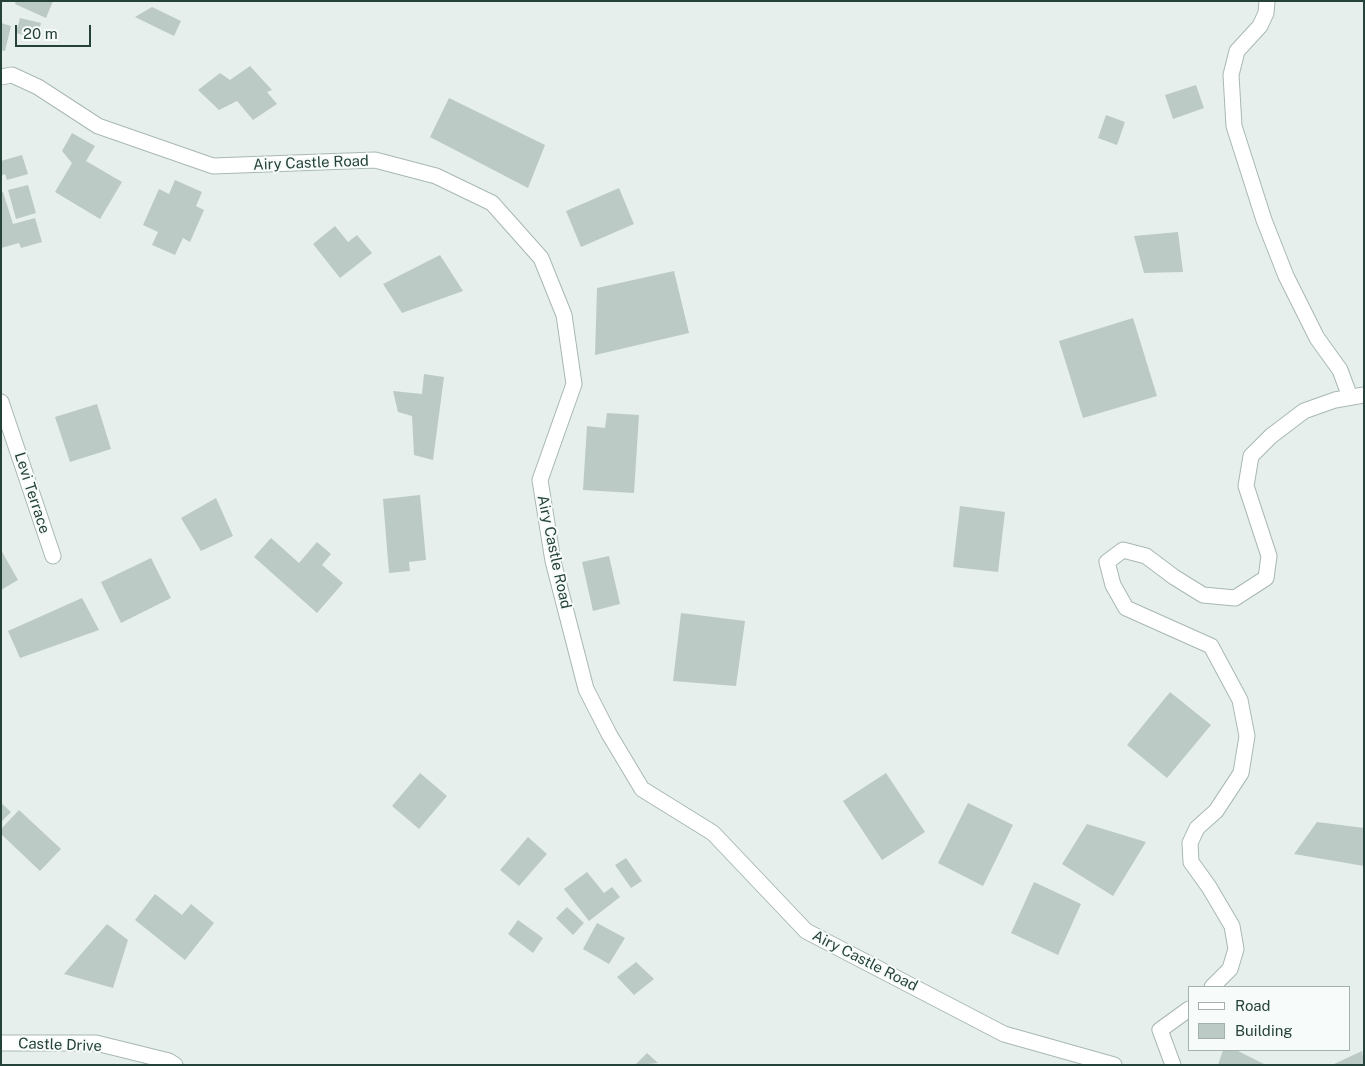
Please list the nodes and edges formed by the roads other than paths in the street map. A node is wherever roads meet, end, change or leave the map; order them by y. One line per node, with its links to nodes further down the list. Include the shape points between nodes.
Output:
1 (1267, 1): 3 (street, via 1260,26 1238,50 1231,75 1234,126 1286,276 1317,338)
2 (1, 77): 10 (street, Airy Castle Road, via 12,75 38,88 98,126 212,166 375,160 436,176 492,203 541,258 564,315 574,384 540,480 548,534 586,688 642,789 714,833 806,931 1004,1034)
3 (1357, 396): 6 (street, via 1304,411 1270,436 1251,456 1246,486 1269,556 1266,578 1235,598 1203,596 1146,556 1122,550 1107,562 1113,585 1126,608 1211,646 1240,700 1247,736 1241,773 1216,812 1197,828 1190,843 1191,862 1232,926 1236,949 1230,969)
4 (1, 402): 5 (street, Levi Terrace)
5 (52, 556)
6 (1213, 986)
7 (1188, 1010): 11 (street, via 1160,1030)
8 (1, 1043): 9 (street, Castle Drive, via 96,1043 169,1060)
9 (175, 1065)
10 (1114, 1065)
11 (1173, 1065)

